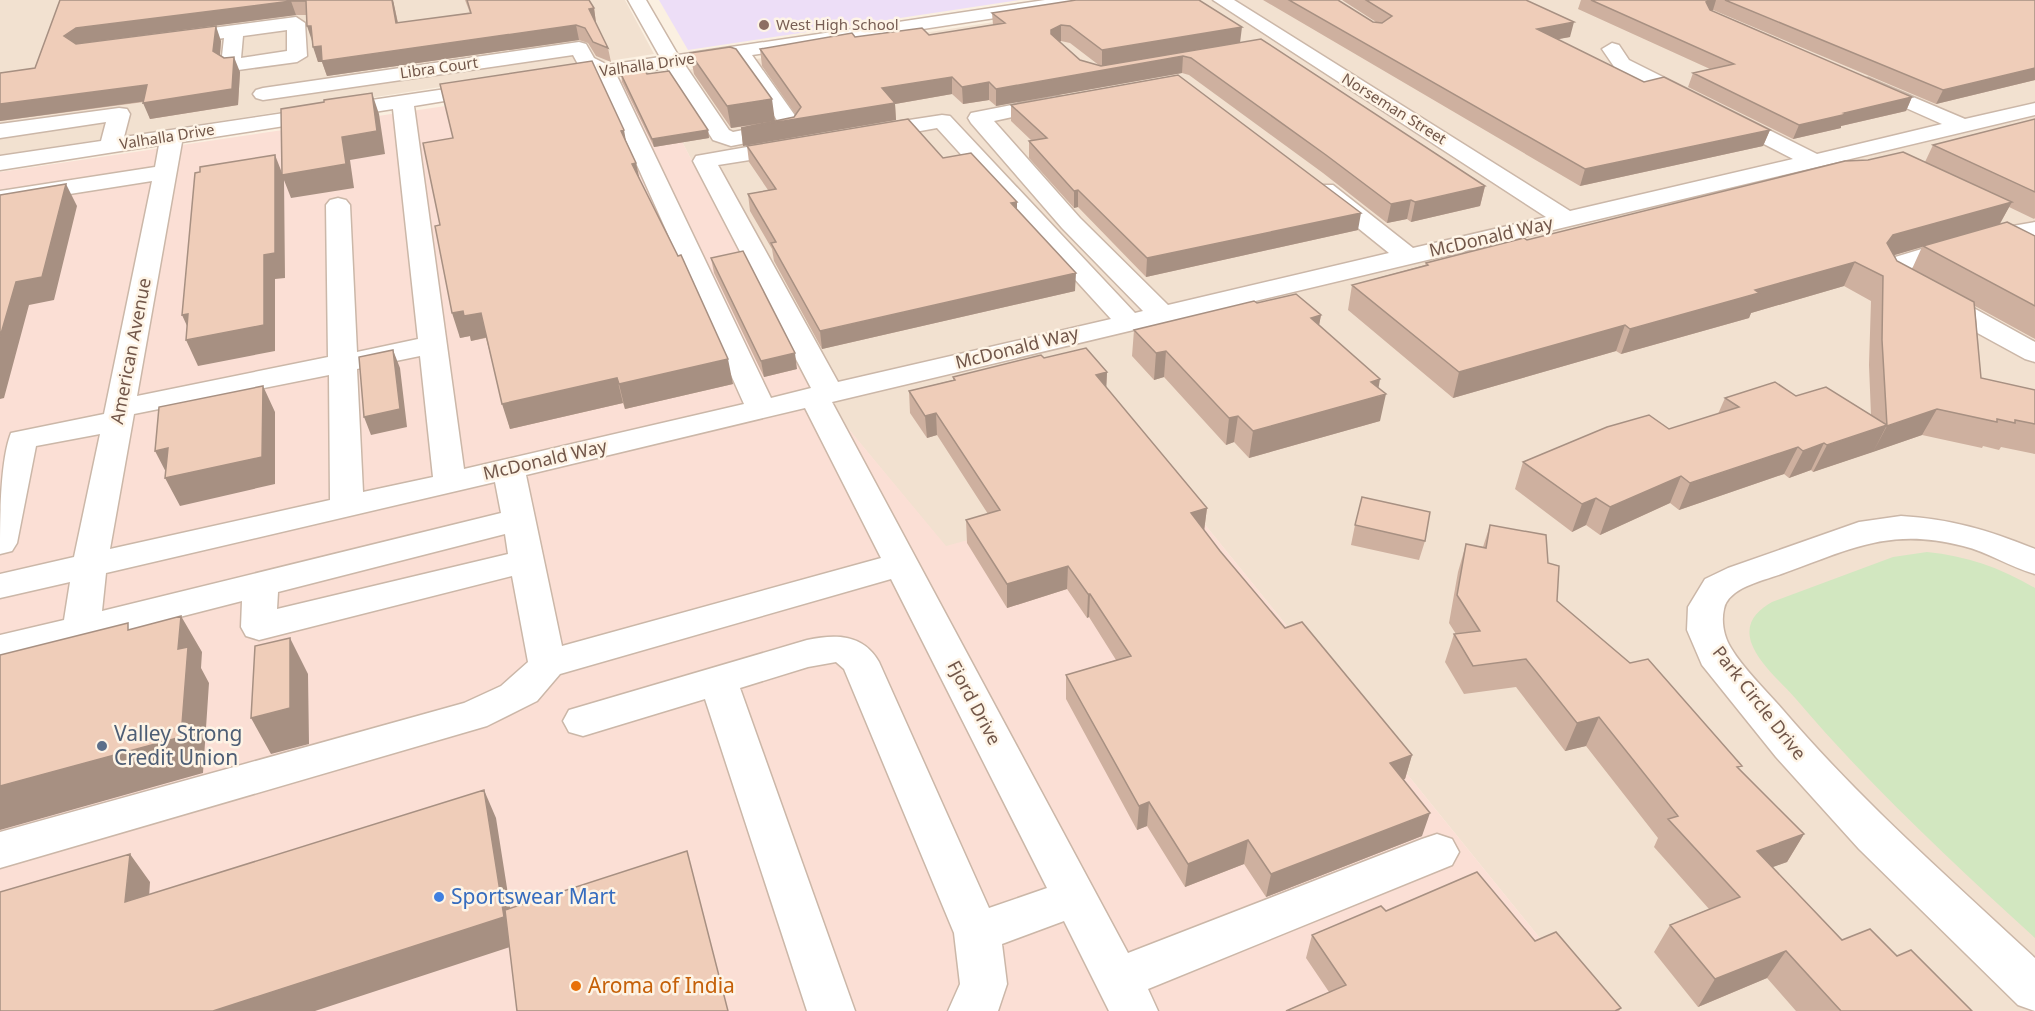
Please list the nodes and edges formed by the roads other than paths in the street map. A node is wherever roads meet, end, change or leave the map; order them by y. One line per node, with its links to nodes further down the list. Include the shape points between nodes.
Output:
1 (637, 0): 11 (street)
2 (1081, 0): 9 (street, Valhalla Drive)
3 (1222, 0): 6 (street, Norseman Street)
4 (234, 32): 5 (street); 10 (street, via 231,65); 10 (street, via 296,23 297,56)
5 (153, 42)
6 (1289, 43): 7 (street); 38 (street, Norseman Street)
7 (1266, 47)
8 (1612, 49): 29 (street, via 1622,64)
9 (738, 51): 11 (street, Valhalla Drive); 11 (street, via 790,124 788,128 731,139 721,135)
10 (264, 60): 16 (street)
11 (672, 62): 12 (street, Valhalla Drive)
12 (605, 71): 14 (street, Valhalla Drive); 16 (street, Libra Court, via 586,62 579,48); 47 (street)
13 (1854, 78): 21 (street)
14 (538, 81)
15 (504, 86): 18 (street, Valhalla Drive)
16 (263, 94): 20 (street)
17 (1078, 98): 41 (street, via 979,118 1071,224)
18 (403, 102): 20 (street, Valhalla Drive); 43 (street)
19 (2035, 109): 21 (street, McDonald Way)
20 (262, 123): 23 (street, Valhalla Drive)
21 (1963, 126): 27 (street, McDonald Way)
22 (0, 131): 26 (street, via 119,114)
23 (172, 136): 26 (street, Valhalla Drive); 32 (street, American Avenue)
24 (851, 136): 42 (street, via 942,121)
25 (817, 142): 46 (street, Fjord Drive, via 704,160)
26 (111, 146): 28 (street, Valhalla Drive)
27 (1863, 149): 29 (street, McDonald Way); 31 (street)
28 (46, 156): 30 (street, Valhalla Drive); 34 (street)
29 (1814, 161): 38 (street, McDonald Way)
30 (0, 163)
31 (1895, 164)
32 (166, 172): 34 (street); 48 (street, American Avenue)
33 (1305, 173): 40 (street)
34 (33, 193): 35 (street)
35 (0, 198)
36 (338, 205): 45 (street)
37 (2000, 215): 39 (street)
38 (1566, 219): 40 (street, McDonald Way)
39 (2034, 230): 44 (street, via 1987,237 1891,266 1895,277)
40 (1408, 256): 41 (street, McDonald Way)
41 (1161, 314): 42 (street, McDonald Way)
42 (1128, 321): 46 (street, McDonald Way)
43 (433, 345): 45 (street); 50 (street)
44 (2035, 354)
45 (343, 363): 48 (street); 51 (street)
46 (822, 394): 47 (street, McDonald Way); 56 (street, Fjord Drive)
47 (761, 409): 49 (street, McDonald Way)
48 (119, 414): 53 (street, via 22,441); 57 (street, American Avenue)
49 (509, 469): 50 (street, McDonald Way); 52 (street)
50 (450, 483): 51 (street, McDonald Way)
51 (347, 507): 57 (street, McDonald Way)
52 (519, 519): 54 (street); 58 (street)
53 (1, 535)
54 (527, 561): 58 (street, via 259,627); 62 (street)
55 (2035, 562): 69 (street, Park Circle Drive, via 1974,537 1935,529 1871,530 1740,576 1718,588 1706,607 1705,630 1715,655 1790,746 1874,836)
56 (902, 564): 62 (street); 67 (street, Fjord Drive)
57 (90, 566): 59 (street, McDonald Way); 60 (street, American Avenue)
58 (260, 584): 60 (street)
59 (0, 586)
60 (81, 628): 61 (street)
61 (0, 649)
62 (547, 664): 65 (street, via 532,685 516,697 473,715)
63 (718, 681): 64 (street); 68 (street, via 807,654 835,648 851,651 860,662); 71 (street)
64 (583, 721)
65 (0, 850)
66 (1437, 852): 70 (street)
67 (1075, 897): 68 (street); 70 (street, Fjord Drive)
68 (977, 933): 72 (street, via 985,975)
69 (2035, 989)
70 (1125, 995)
71 (831, 1011)
72 (972, 1011)

